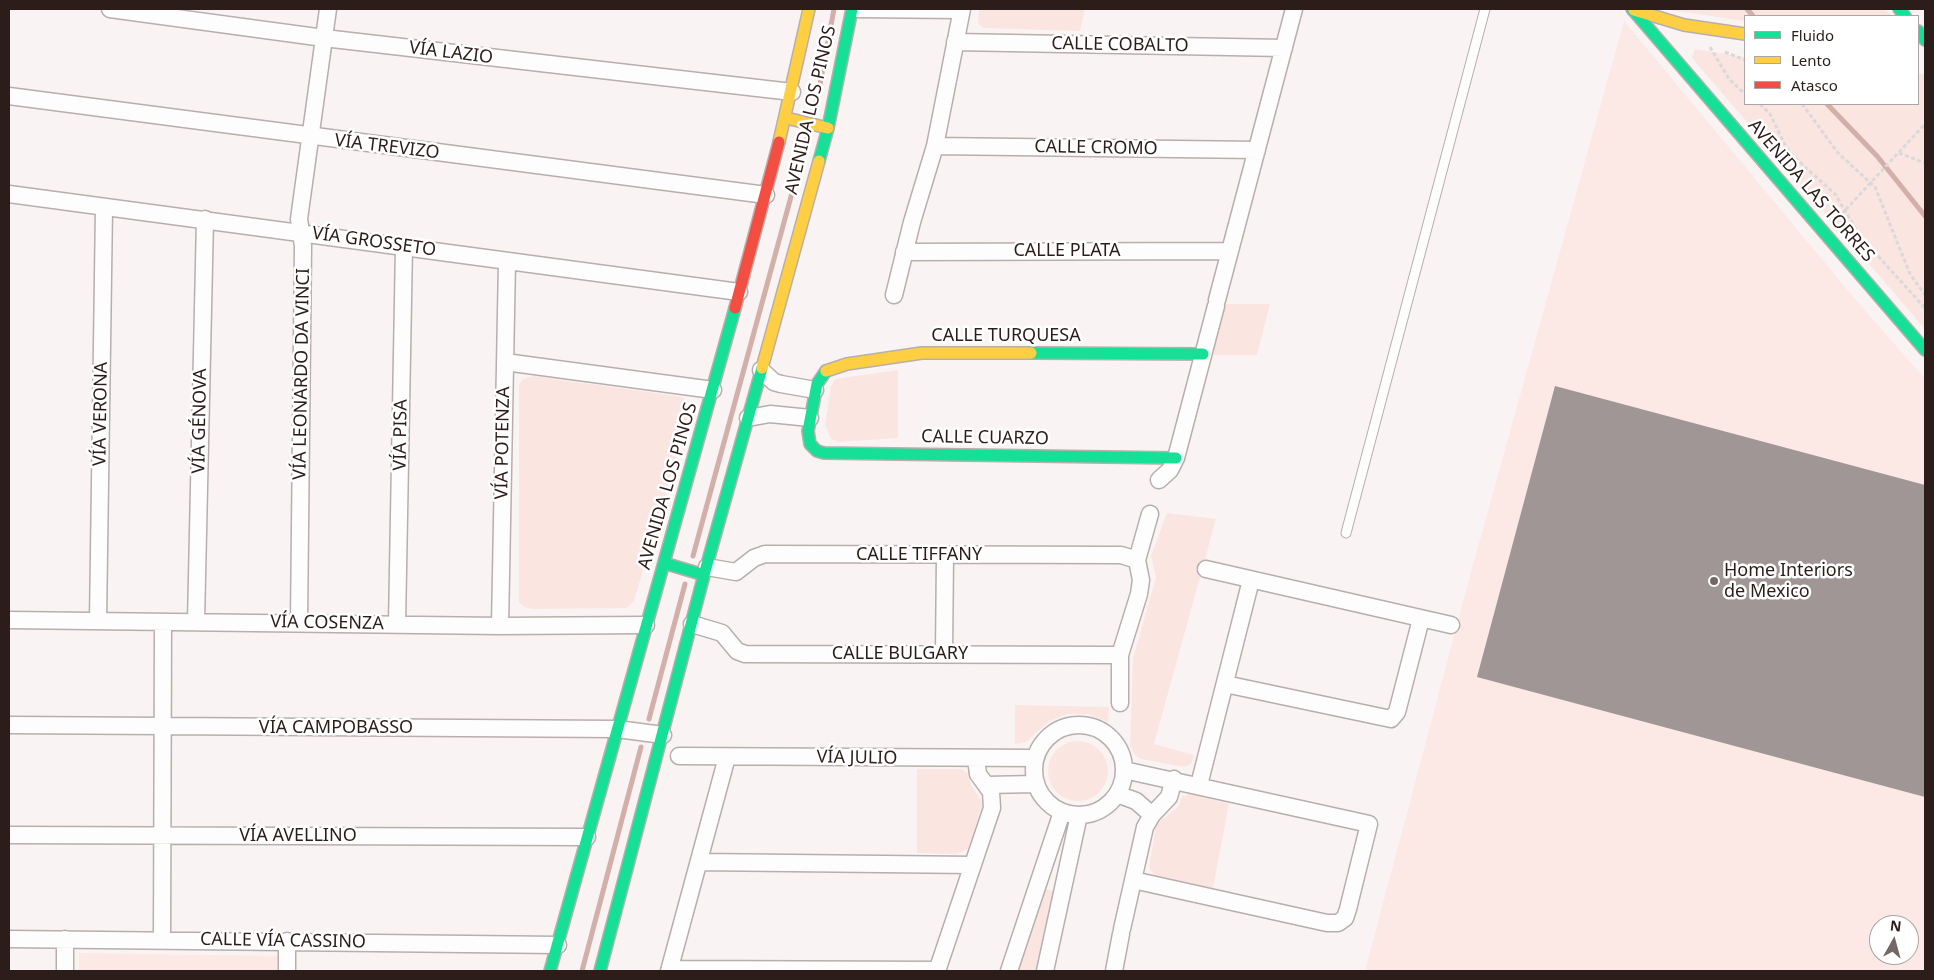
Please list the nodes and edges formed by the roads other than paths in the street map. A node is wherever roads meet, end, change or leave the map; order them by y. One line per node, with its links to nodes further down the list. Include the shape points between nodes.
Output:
1 (110, 9): 11 (street, VÍA LAZIO)
2 (328, 9): 11 (street, VÍA LEONARDO DA VINCI)
3 (809, 9): 15 (street, AVENIDA LOS PINOS)
4 (853, 9): 5 (street); 18 (street, AVENIDA LOS PINOS)
5 (962, 9): 12 (street)
6 (1294, 9): 14 (street)
7 (1485, 9): 44 (lane)
8 (1633, 10): 9 (street); 13 (street, AVENIDA LAS TORRES)
9 (1684, 25): 10 (street); 13 (street)
10 (1744, 34)
11 (324, 38): 15 (street, VÍA LAZIO); 19 (street, VÍA LEONARDO DA VINCI)
12 (955, 42): 14 (street, CALLE COBALTO); 20 (street)
13 (1663, 46): 33 (street, AVENIDA LAS TORRES)
14 (1284, 48): 21 (street)
15 (792, 92): 17 (street, AVENIDA LOS PINOS)
16 (9, 96): 19 (street, VÍA TREVIZO)
17 (786, 118): 18 (street); 23 (street, AVENIDA LOS PINOS)
18 (828, 128): 36 (street, AVENIDA LOS PINOS)
19 (310, 137): 23 (street, VÍA TREVIZO); 26 (street, VÍA LEONARDO DA VINCI, via 299,219)
20 (935, 146): 21 (street, CALLE CROMO); 29 (street)
21 (1257, 150): 28 (street)
22 (9, 194): 24 (street, VÍA GROSSETO)
23 (766, 196): 31 (street, AVENIDA LOS PINOS)
24 (104, 207): 25 (street, VÍA GROSSETO); 53 (street, VÍA VERONA)
25 (205, 219): 26 (street, VÍA GROSSETO); 54 (street, VÍA GÉNOVA)
26 (301, 232): 27 (street, VÍA GROSSETO); 55 (street, VÍA LEONARDO DA VINCI)
27 (404, 246): 30 (street, VÍA GROSSETO); 57 (street, VÍA PISA)
28 (1230, 251): 29 (street, CALLE PLATA); 34 (street)
29 (904, 252): 32 (street)
30 (507, 261): 31 (street, VÍA GROSSETO); 35 (street, VÍA POTENZA)
31 (739, 292): 38 (street, AVENIDA LOS PINOS)
32 (894, 295)
33 (1925, 350)
34 (1203, 354): 37 (street, CALLE TURQUESA, via 912,353 831,368); 41 (street)
35 (504, 362): 38 (street); 61 (street, VÍA POTENZA)
36 (761, 370): 37 (street, via 774,382); 39 (street, AVENIDA LOS PINOS)
37 (816, 387): 40 (street)
38 (713, 390): 47 (street, AVENIDA LOS PINOS)
39 (748, 418): 40 (street, via 770,414); 49 (street, AVENIDA LOS PINOS)
40 (809, 425): 41 (street, CALLE CUARZO, via 810,444 824,453)
41 (1176, 458): 42 (street, via 1170,470)
42 (1159, 480)
43 (1150, 514): 46 (street)
44 (1346, 533)
45 (945, 555): 46 (street, CALLE TIFFANY, via 1121,555); 49 (street, CALLE TIFFANY, via 765,554 736,572); 62 (street)
46 (1137, 560): 63 (street, via 1141,580 1139,594)
47 (664, 563): 49 (street); 59 (street, AVENIDA LOS PINOS)
48 (1206, 569): 50 (street)
49 (706, 571): 58 (street, AVENIDA LOS PINOS)
50 (1251, 580): 51 (street); 64 (street)
51 (1421, 618): 60 (street); 64 (street, via 1393,718 1384,719)
52 (9, 620): 53 (street, VÍA COSENZA)
53 (98, 622): 56 (street, VÍA COSENZA)
54 (196, 622): 55 (street, VÍA COSENZA); 56 (street, VÍA COSENZA)
55 (298, 622): 57 (street, VÍA COSENZA)
56 (163, 623): 67 (street)
57 (397, 624): 61 (street, VÍA COSENZA)
58 (692, 624): 62 (street, CALLE BULGARY, via 722,633 736,651 745,654); 69 (street, AVENIDA LOS PINOS)
59 (646, 625): 61 (street, VÍA COSENZA); 68 (street, AVENIDA LOS PINOS)
60 (1452, 625)
61 (500, 626)
62 (944, 654): 63 (street, CALLE BULGARY)
63 (1120, 655): 65 (street)
64 (1225, 684): 78 (street)
65 (1120, 703)
66 (9, 725): 67 (street, VÍA CAMPOBASSO)
67 (162, 727): 68 (street, VÍA CAMPOBASSO); 84 (street)
68 (618, 729): 69 (street, VÍA CAMPOBASSO); 85 (street, AVENIDA LOS PINOS)
69 (662, 735): 100 (street, AVENIDA LOS PINOS)
70 (679, 756): 71 (street, VÍA JULIO)
71 (727, 757): 73 (street, VÍA JULIO); 88 (street)
72 (1035, 758): 73 (street, VÍA JULIO); 74 (street, via 1051,735 1064,728 1092,727 1115,743); 76 (street)
73 (976, 759): 77 (street, via 978,774)
74 (1124, 770): 75 (street); 79 (street)
75 (1174, 780): 78 (street); 81 (street, via 1169,797)
76 (1036, 784): 77 (street); 80 (street, via 1041,796)
77 (986, 785): 89 (street, via 992,796 992,808)
78 (1200, 785): 90 (street, via 1369,824 1348,909 1342,920 1327,923)
79 (1117, 794): 81 (street, via 1136,801); 82 (street, via 1107,806)
80 (1062, 812): 82 (street); 86 (street)
81 (1152, 815): 90 (street, via 1145,827)
82 (1079, 816): 87 (street)
83 (9, 835): 84 (street, VÍA AVELLINO)
84 (162, 835): 85 (street, VÍA AVELLINO); 93 (street)
85 (587, 837): 95 (street, AVENIDA LOS PINOS)
86 (1048, 855): 87 (street); 102 (street)
87 (1069, 861): 103 (street)
88 (699, 862): 89 (street); 96 (street)
89 (973, 865): 101 (street)
90 (1134, 880): 104 (street)
91 (9, 939): 92 (street, CALLE VÍA CASSINO)
92 (65, 939): 93 (street, CALLE VÍA CASSINO); 97 (street)
93 (162, 940): 94 (street, CALLE VÍA CASSINO)
94 (287, 941): 95 (street, CALLE VÍA CASSINO); 98 (street)
95 (558, 945): 99 (street, AVENIDA LOS PINOS)
96 (670, 970): 101 (street)
97 (64, 971)
98 (287, 971)
99 (550, 971)
100 (600, 971)
101 (937, 971)
102 (1009, 971)
103 (1045, 971)
104 (1114, 971)

